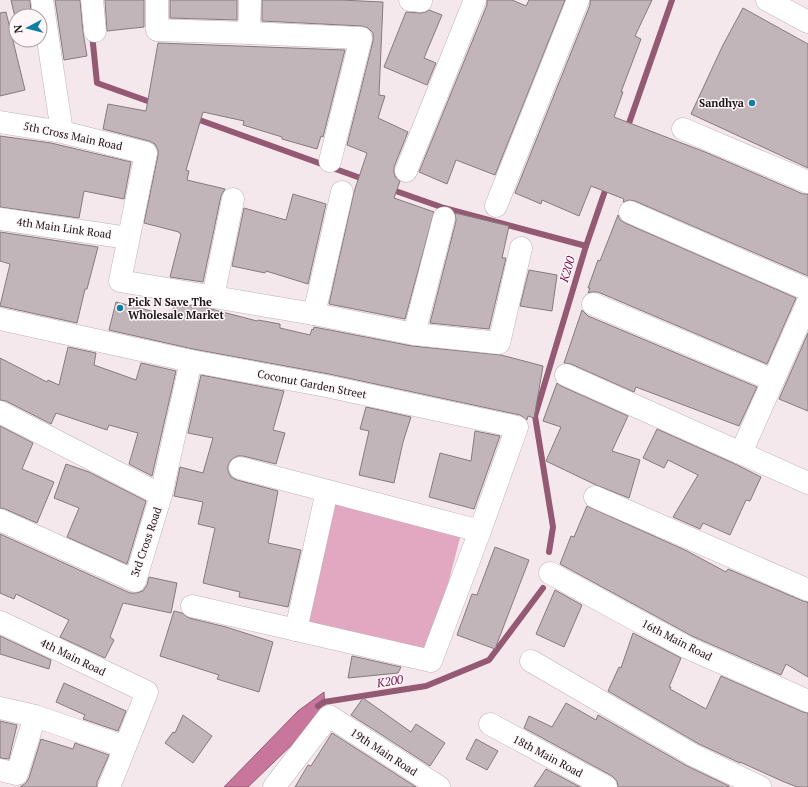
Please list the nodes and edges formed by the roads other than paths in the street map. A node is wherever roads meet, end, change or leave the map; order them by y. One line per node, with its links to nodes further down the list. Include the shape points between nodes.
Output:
1 (42, 0): 13 (street)
2 (92, 0): 9 (street)
3 (157, 0): 10 (street, via 157,30)
4 (250, 0): 10 (street)
5 (475, 0): 15 (street)
6 (578, 0): 19 (street)
7 (767, 0): 8 (street)
8 (808, 22)
9 (95, 31)
10 (249, 33): 14 (street, via 361,38)
11 (0, 122): 13 (street, 5th Cross Main Road)
12 (683, 129): 16 (street)
13 (62, 132): 23 (street, 5th Cross Main Road, via 146,152)
14 (330, 161)
15 (406, 172)
16 (808, 182)
17 (342, 192): 29 (street)
18 (233, 199): 26 (street)
19 (496, 206)
20 (630, 212): 25 (street)
21 (444, 218): 31 (street)
22 (0, 219): 23 (street, 4th Main Link Road)
23 (128, 238): 26 (street, via 120,281)
24 (521, 248): 31 (street, via 499,343)
25 (808, 290)
26 (213, 296): 29 (street)
27 (808, 302): 34 (street)
28 (593, 304): 34 (street)
29 (314, 314): 31 (street)
30 (0, 319): 32 (street, Coconut Garden Street)
31 (414, 334)
32 (191, 361): 40 (street, 3rd Cross Road); 43 (street, Coconut Garden Street, via 326,386 517,427)
33 (566, 375): 36 (street)
34 (773, 380): 36 (street)
35 (0, 412): 40 (street)
36 (741, 453): 38 (street)
37 (240, 468): 39 (street)
38 (808, 483)
39 (327, 491): 43 (street); 48 (street)
40 (161, 495): 42 (street, 3rd Cross Road, via 135,581)
41 (595, 497): 45 (street)
42 (0, 520)
43 (480, 531): 48 (street, Coconut Garden Street, via 431,661)
44 (550, 572): 50 (street, 16th Main Road, via 686,647)
45 (808, 590)
46 (192, 606): 48 (street)
47 (0, 622): 54 (street, 4th Main Road, via 146,692)
48 (296, 630)
49 (531, 661): 60 (street, via 693,755)
50 (808, 701)
51 (0, 708): 52 (street)
52 (35, 716): 54 (street); 55 (street, via 16,774)
53 (490, 724): 59 (street, 18th Main Road)
54 (125, 746): 57 (street)
55 (0, 770)
56 (276, 786): 58 (street, 19th Main Road, via 329,716)
57 (109, 787)
58 (439, 787)
59 (606, 787)
60 (760, 787)

